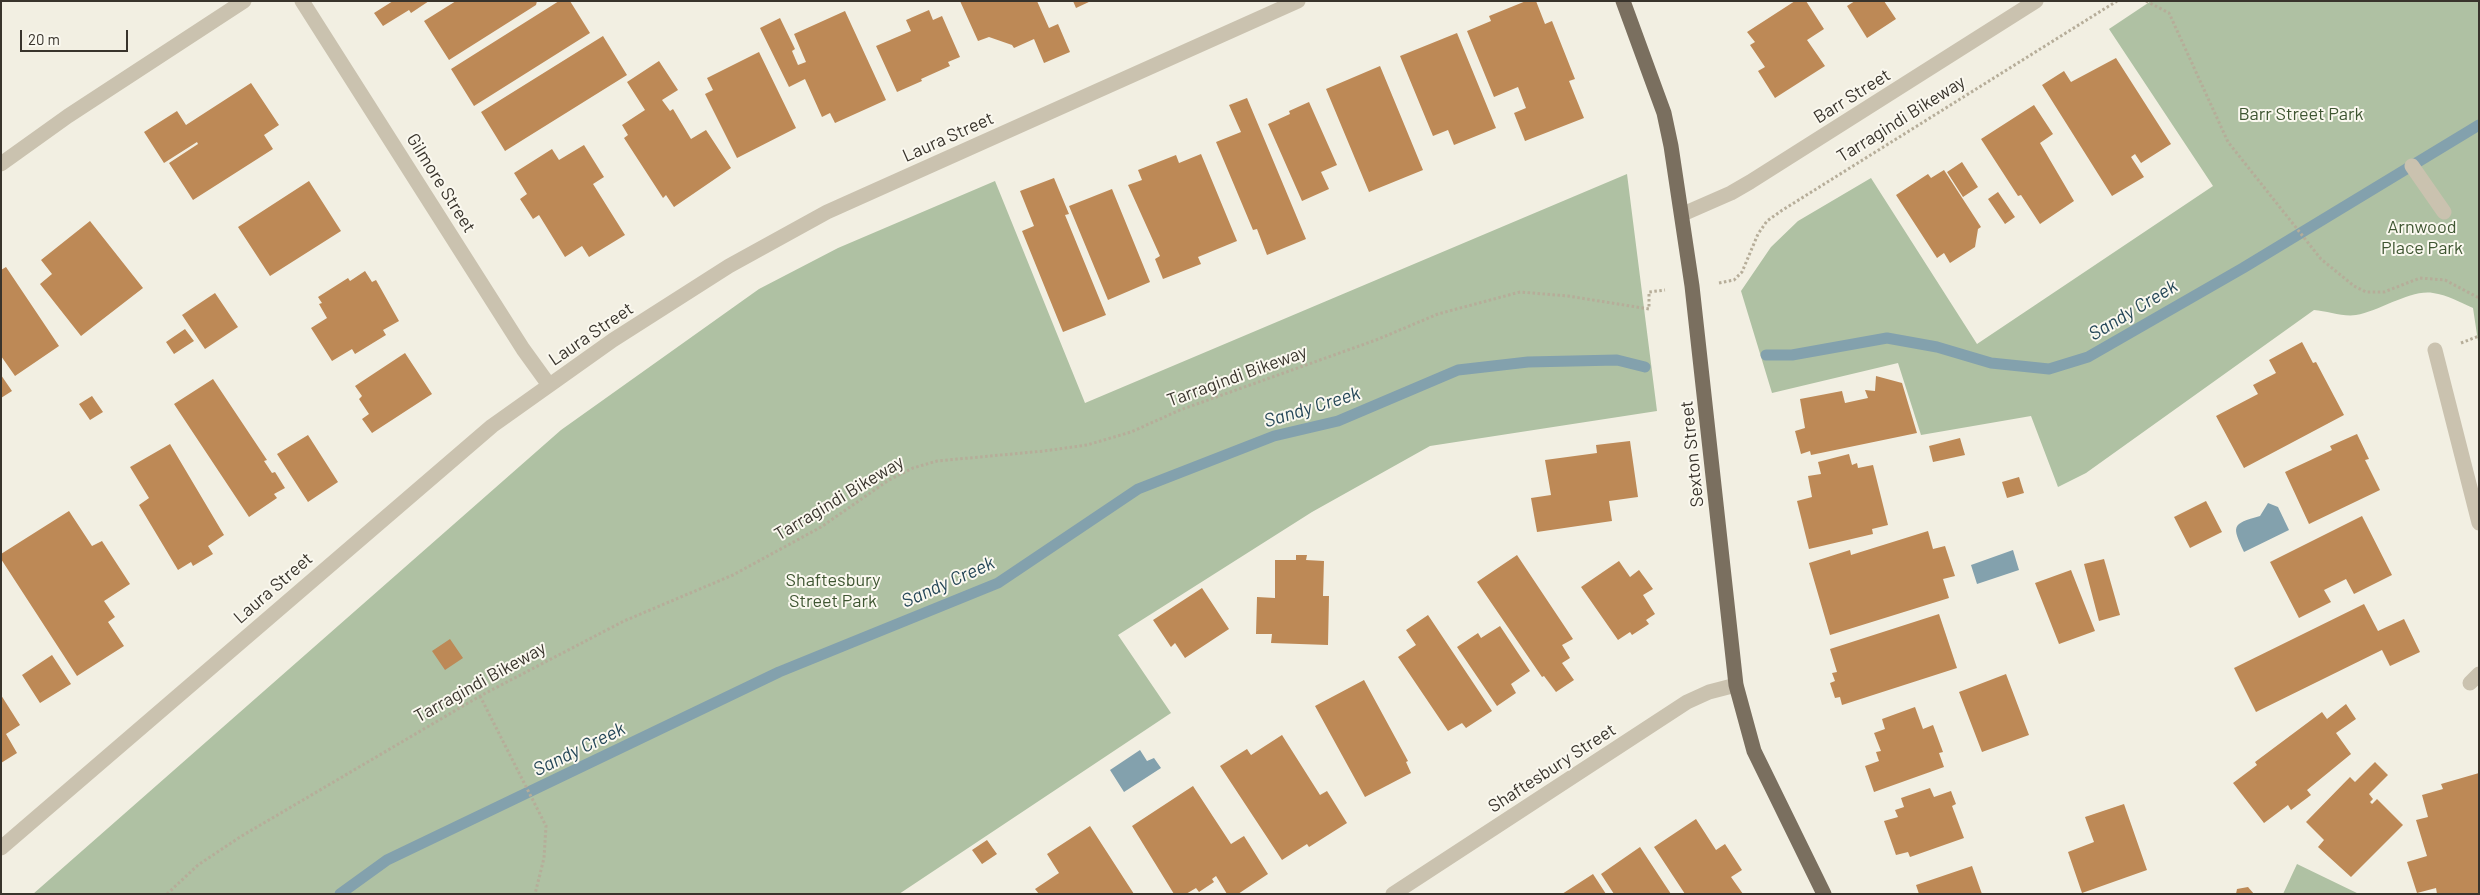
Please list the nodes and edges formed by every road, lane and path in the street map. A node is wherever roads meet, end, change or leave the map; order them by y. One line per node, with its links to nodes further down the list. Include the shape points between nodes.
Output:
1 (244, 1): 8 (street, via 68,116)
2 (302, 1): 18 (street, Gilmore Street)
3 (1298, 1): 18 (street, Laura Street, via 827,212 729,266)
4 (1623, 1): 11 (main road, Sexton Street, via 1664,113)
5 (2036, 1): 11 (street, Barr Street, via 1750,182)
6 (2117, 1): 12 (path, Tarragindi Bikeway, via 1767,221 1742,272 1734,280)
7 (2146, 1): 14 (path, via 2169,14 2228,142 2321,259 2366,292 2384,292 2420,278 2445,280)
8 (1, 164)
9 (2412, 166): 10 (street)
10 (2444, 212)
11 (1683, 214): 20 (main road, Sexton Street)
12 (1724, 282)
13 (1659, 291): 21 (path, Tarragindi Bikeway, via 1649,292 1649,309 1520,292 1476,302 1180,410 1131,432 1087,445 937,461 912,468 821,527 733,575 624,621)
14 (2479, 298)
15 (2479, 336): 16 (path)
16 (2467, 341)
17 (2435, 350): 19 (street)
18 (549, 385): 22 (street, Laura Street, via 492,426 409,496)
19 (2479, 523)
20 (1736, 685): 25 (street, Shaftesbury Street, via 1687,702); 26 (main road, Sexton Street, via 1754,751)
21 (480, 696): 23 (path, Tarragindi Bikeway, via 240,837 198,865); 24 (path, via 546,826 544,858)
22 (1, 848)
23 (167, 894)
24 (535, 894)
25 (1393, 894)
26 (1824, 894)

